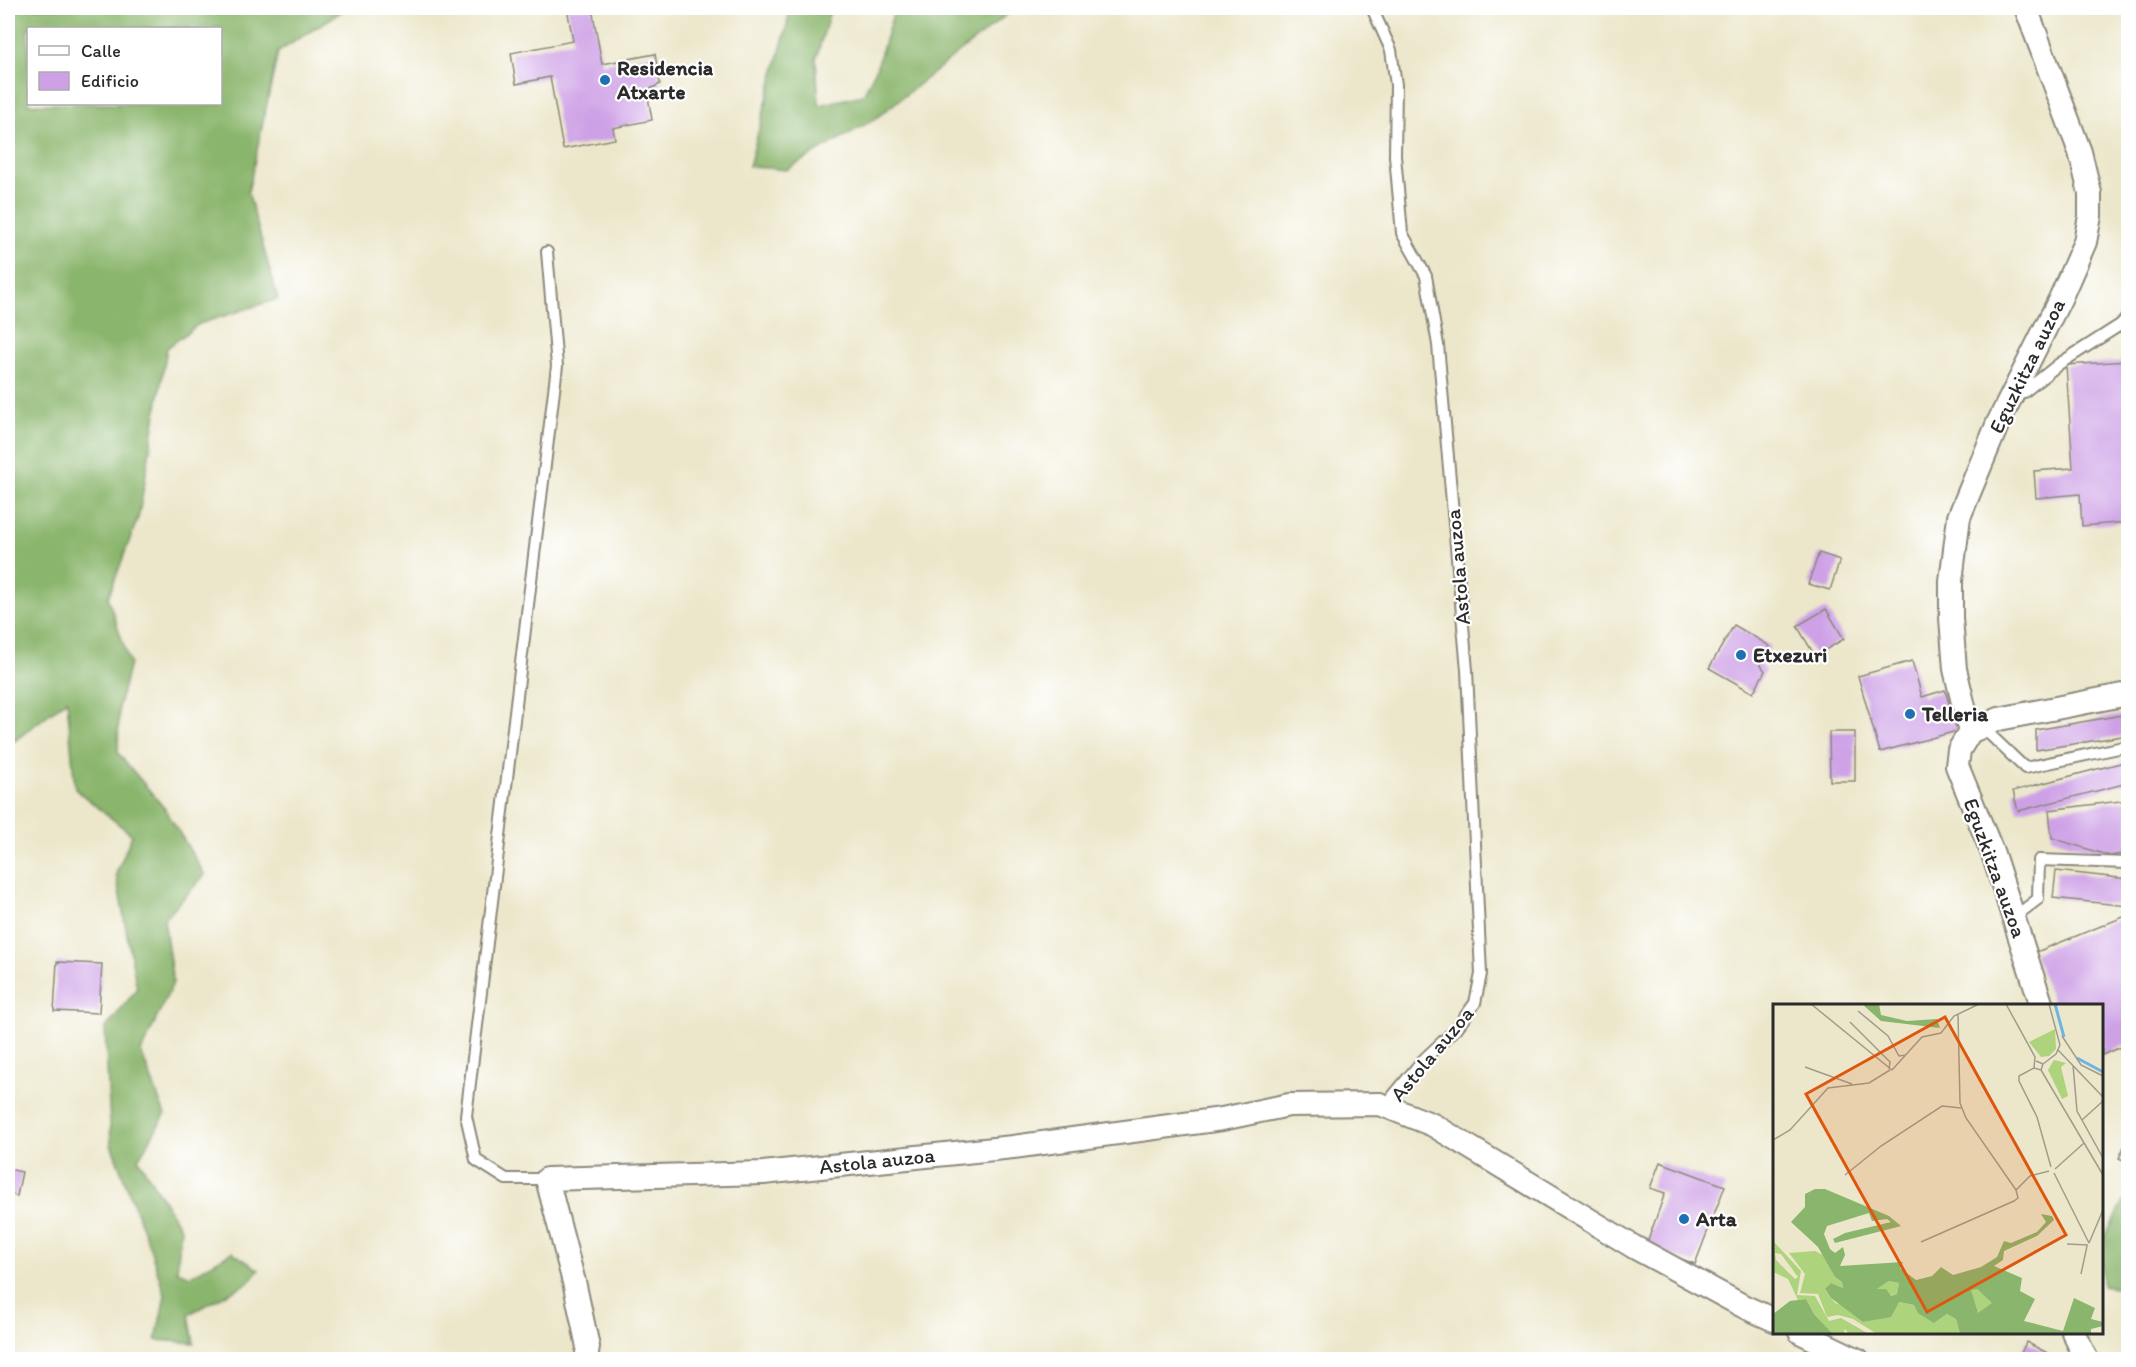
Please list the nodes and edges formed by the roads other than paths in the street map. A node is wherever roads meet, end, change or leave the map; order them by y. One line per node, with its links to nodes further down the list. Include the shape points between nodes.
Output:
1 (1372, 8): 12 (lane, Astola auzoa, via 1391,50 1396,85 1395,156 1401,233 1426,276 1438,345 1467,670 1481,974 1475,1003 1456,1029 1400,1087)
2 (2026, 8): 5 (street, Eguzkitza auzoa, via 2080,152 2090,193 2090,216 2085,242)
3 (547, 252): 13 (lane, via 557,366 466,1116 476,1160 506,1179)
4 (2128, 317): 5 (lane, via 2024,392)
5 (2015, 390): 7 (street, Eguzkitza auzoa, via 1959,517 1951,618 1955,669)
6 (2128, 694): 7 (street, via 1999,719)
7 (1976, 730): 8 (lane, via 2025,768); 10 (street, Eguzkitza auzoa, via 1959,750 1957,766 1993,854)
8 (2128, 746)
9 (2128, 864): 10 (lane, via 2039,860 2038,899)
10 (2013, 918): 11 (street, Eguzkitza auzoa)
11 (2042, 1004)
12 (1389, 1107): 13 (street, Astola auzoa, via 1289,1105 1222,1119 1094,1136 763,1173); 14 (street, Astola auzoa, via 1433,1125 1634,1247)
13 (547, 1179): 17 (street, via 577,1296 588,1347)
14 (1773, 1320)
15 (1804, 1334): 18 (street)
16 (2074, 1334): 19 (street)
17 (586, 1359)
18 (1858, 1359)
19 (2087, 1359)

